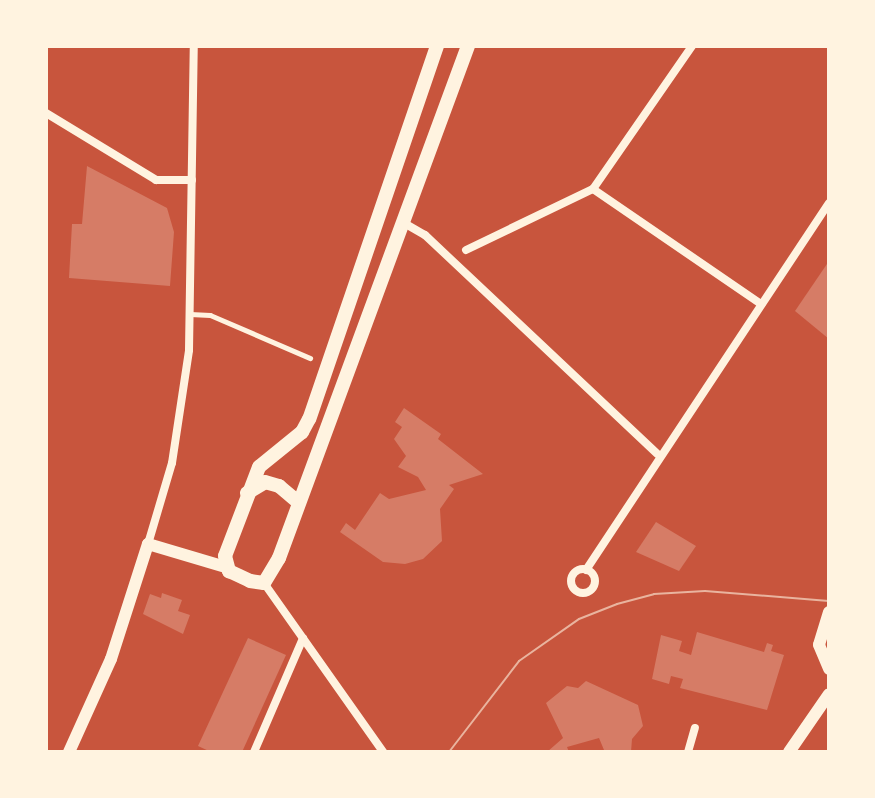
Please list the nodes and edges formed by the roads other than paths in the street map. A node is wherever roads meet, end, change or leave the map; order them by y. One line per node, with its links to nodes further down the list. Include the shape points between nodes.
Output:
1 (194, 46): 6 (street)
2 (437, 46): 9 (main road)
3 (468, 46): 10 (main road)
4 (692, 46): 7 (street)
5 (46, 113): 6 (street, via 156,180)
6 (192, 180): 13 (street)
7 (593, 189): 11 (street); 12 (street)
8 (829, 203): 12 (street)
9 (380, 217): 10 (main road, via 391,226); 16 (main road, via 306,426 259,467)
10 (404, 223): 15 (street, via 425,235); 17 (main road)
11 (466, 250)
12 (761, 304): 15 (street)
13 (190, 314): 14 (lane, via 210,315); 18 (street, via 183,409)
14 (310, 358)
15 (657, 454): 20 (street)
16 (247, 493): 17 (main road, via 265,482); 19 (main road)
17 (298, 502): 21 (main road)
18 (148, 544): 19 (street); 27 (street, via 111,659)
19 (225, 567): 21 (main road)
20 (586, 570)
21 (264, 583): 23 (street)
22 (829, 612): 24 (street, via 819,645)
23 (303, 638): 28 (street); 29 (street)
24 (829, 669)
25 (829, 694): 31 (street)
26 (695, 728): 30 (street)
27 (69, 752)
28 (254, 752)
29 (383, 752)
30 (688, 752)
31 (789, 752)

